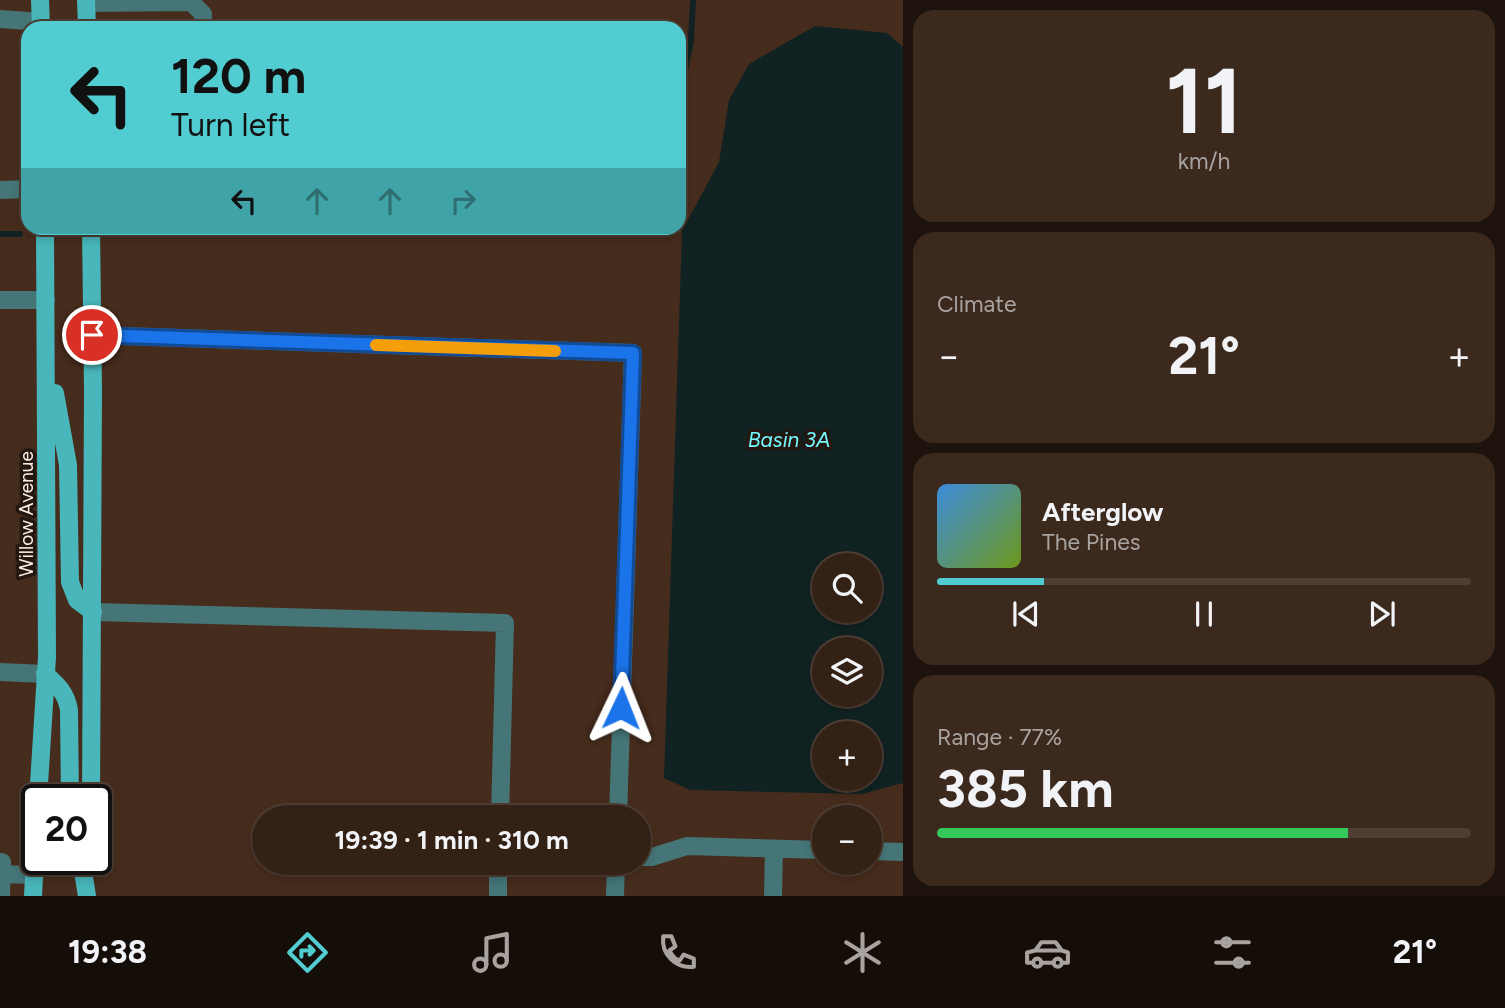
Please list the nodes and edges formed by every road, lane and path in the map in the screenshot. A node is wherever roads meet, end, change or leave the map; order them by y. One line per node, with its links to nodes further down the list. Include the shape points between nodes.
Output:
1 (40, 0): 4 (main road)
2 (87, 1): 5 (main road); 6 (lane, via 191,2 203,14)
3 (0, 19): 7 (lane)
4 (45, 21)
5 (87, 21)
6 (203, 21)
7 (21, 22)
8 (21, 189): 9 (lane)
9 (0, 190)
10 (45, 235): 13 (main road, Willow Avenue)
11 (91, 235): 14 (main road)
12 (0, 300): 13 (lane)
13 (46, 300): 15 (main road, Willow Avenue)
14 (92, 335): 16 (main road); 23 (lane, via 633,353)
15 (47, 344): 16 (main road, via 68,465 70,582 77,600); 18 (main road, Willow Avenue)
16 (93, 612): 21 (main road); 22 (lane, via 505,624)
17 (0, 672): 18 (lane)
18 (45, 674): 19 (main road, Willow Avenue); 20 (main road, via 67,698)
19 (39, 784)
20 (70, 784)
21 (91, 784)
22 (500, 805)
23 (618, 805)
24 (774, 849): 25 (lane); 28 (lane, via 687,846); 41 (lane)
25 (812, 850)
26 (882, 851): 27 (lane)
27 (903, 852)
28 (651, 857)
29 (1, 868): 30 (lane); 36 (lane)
30 (21, 872)
31 (34, 875): 37 (main road)
32 (84, 875): 38 (main road)
33 (89, 875): 38 (main road)
34 (498, 875): 39 (lane)
35 (616, 875): 40 (lane)
36 (1, 896)
37 (33, 896)
38 (88, 896)
39 (498, 896)
40 (615, 896)
41 (773, 896)

